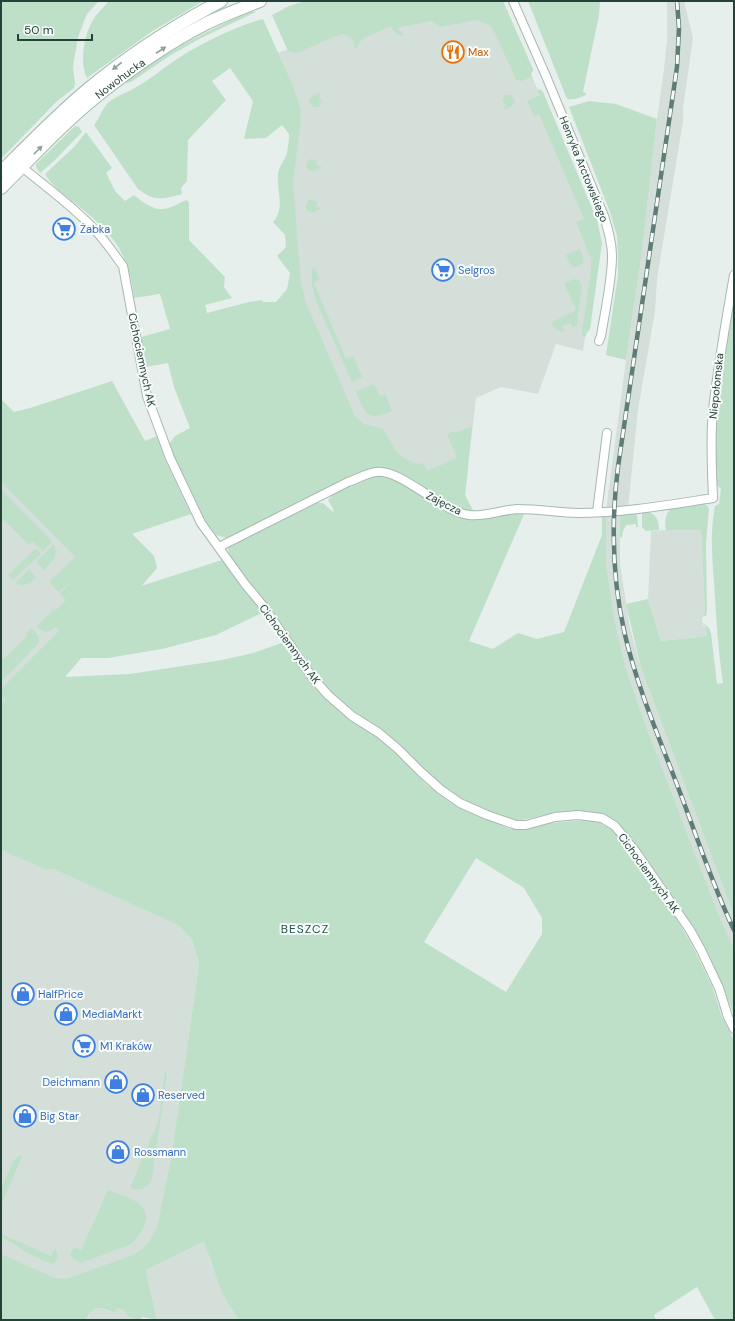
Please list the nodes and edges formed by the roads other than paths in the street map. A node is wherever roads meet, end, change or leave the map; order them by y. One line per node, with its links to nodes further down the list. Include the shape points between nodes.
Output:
1 (221, 1): 5 (main road, Nowohucka, one-way to 5, via 161,36 103,77 63,111)
2 (260, 1): 4 (main road, Nowohucka, one-way to 2, via 83,108 136,67 201,27)
3 (514, 2): 8 (street, Henryka Arctowskiego, via 604,216 612,256)
4 (22, 167): 6 (main road, Nowohucka); 12 (street, Cichociemnych AK, via 96,231 123,266 147,396 170,458 201,522)
5 (1, 172)
6 (1, 188)
7 (734, 275): 10 (street, Niepołomska, via 720,352 713,411)
8 (599, 341)
9 (607, 433): 11 (street)
10 (713, 498): 11 (street, Zajęcza, via 640,510)
11 (597, 512): 12 (street, Zajęcza, via 516,509 467,515 393,475 378,472 348,482)
12 (219, 547): 13 (street, Cichociemnych AK, via 264,606 312,677 328,695 398,749 440,789 467,806 516,825 578,815 602,818 615,826 690,930 719,988)
13 (734, 1029)

